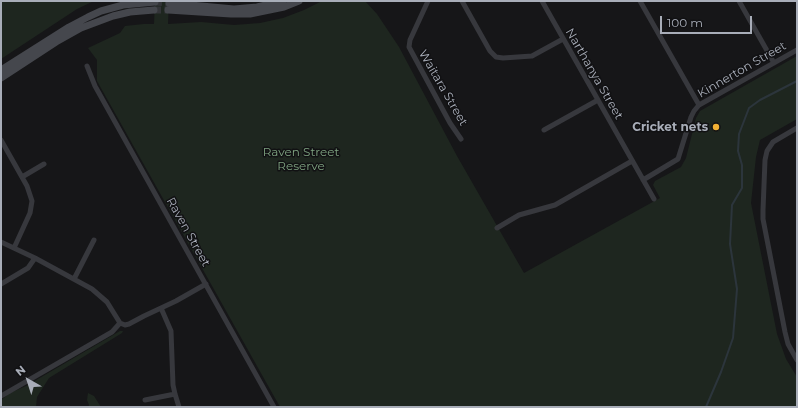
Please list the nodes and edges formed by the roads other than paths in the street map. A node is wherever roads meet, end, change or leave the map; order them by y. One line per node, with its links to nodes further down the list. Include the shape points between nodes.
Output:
1 (283, 1): 2 (main road, via 257,7 169,6 250,14)
2 (299, 1)
3 (428, 1): 20 (street, Waitara Street, via 409,47)
4 (462, 1): 10 (street, via 490,51 496,57 532,56)
5 (542, 1): 10 (street, Narthanya Street)
6 (640, 1): 17 (street)
7 (739, 1): 12 (street)
8 (155, 2): 14 (main road, via 123,5 101,11 69,27)
9 (154, 10): 15 (main road, via 113,16 81,28)
10 (563, 39): 16 (street, Narthanya Street)
11 (797, 50): 12 (street, Kinnerton Street)
12 (774, 63): 17 (street, Kinnerton Street)
13 (87, 66): 34 (street, Raven Street, via 95,86)
14 (1, 70)
15 (1, 78)
16 (598, 100): 19 (street); 22 (street, Narthanya Street)
17 (699, 105): 25 (street, Kinnerton Street, via 690,117 678,159)
18 (797, 128): 37 (street, via 773,142 767,151 763,210 785,332)
19 (544, 130)
20 (461, 139)
21 (1, 140): 24 (street)
22 (632, 161): 25 (street, Narthanya Street); 27 (street, via 555,205 519,215)
23 (44, 164): 24 (street)
24 (22, 177): 30 (street, via 29,191 32,206)
25 (643, 180): 26 (street, Narthanya Street)
26 (654, 199)
27 (497, 228)
28 (94, 240): 32 (street)
29 (1, 242): 30 (street)
30 (14, 248): 31 (street)
31 (35, 258): 32 (street); 33 (street, via 28,268)
32 (74, 279): 36 (street, via 102,297)
33 (1, 284)
34 (206, 284): 35 (street); 42 (street, Raven Street)
35 (161, 308): 36 (street, via 129,324); 38 (street, via 171,332)
36 (120, 323): 39 (street, via 112,332)
37 (797, 360)
38 (175, 394): 40 (street); 41 (street)
39 (1, 396)
40 (145, 400)
41 (179, 407)
42 (274, 407)

